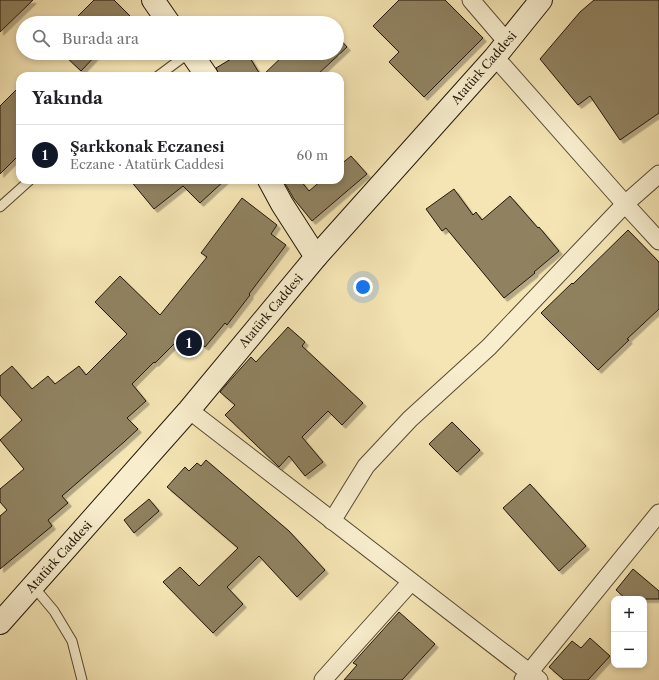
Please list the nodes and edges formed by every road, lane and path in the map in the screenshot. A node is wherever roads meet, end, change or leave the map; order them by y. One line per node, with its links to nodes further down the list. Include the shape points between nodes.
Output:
1 (153, 0): 4 (main road)
2 (471, 0): 5 (street)
3 (541, 0): 5 (main road, Atatürk Caddesi)
4 (164, 16)
5 (501, 49): 13 (street); 16 (main road, Atatürk Caddesi)
6 (180, 60): 8 (lane)
7 (195, 60): 9 (main road)
8 (164, 72)
9 (204, 72)
10 (659, 174): 13 (street)
11 (26, 184): 14 (lane)
12 (271, 184): 16 (main road)
13 (625, 204): 15 (street); 19 (street, via 488,347 410,418 366,466)
14 (0, 207)
15 (659, 241)
16 (316, 257): 17 (main road, Atatürk Caddesi)
17 (189, 410): 19 (street); 21 (main road, Atatürk Caddesi)
18 (659, 514): 23 (street)
19 (332, 521): 20 (street)
20 (412, 582): 23 (street); 25 (street)
21 (33, 586): 22 (main road, Atatürk Caddesi); 24 (lane, via 54,611 72,641)
22 (0, 623)
23 (530, 677)
24 (82, 680)
25 (323, 680)

